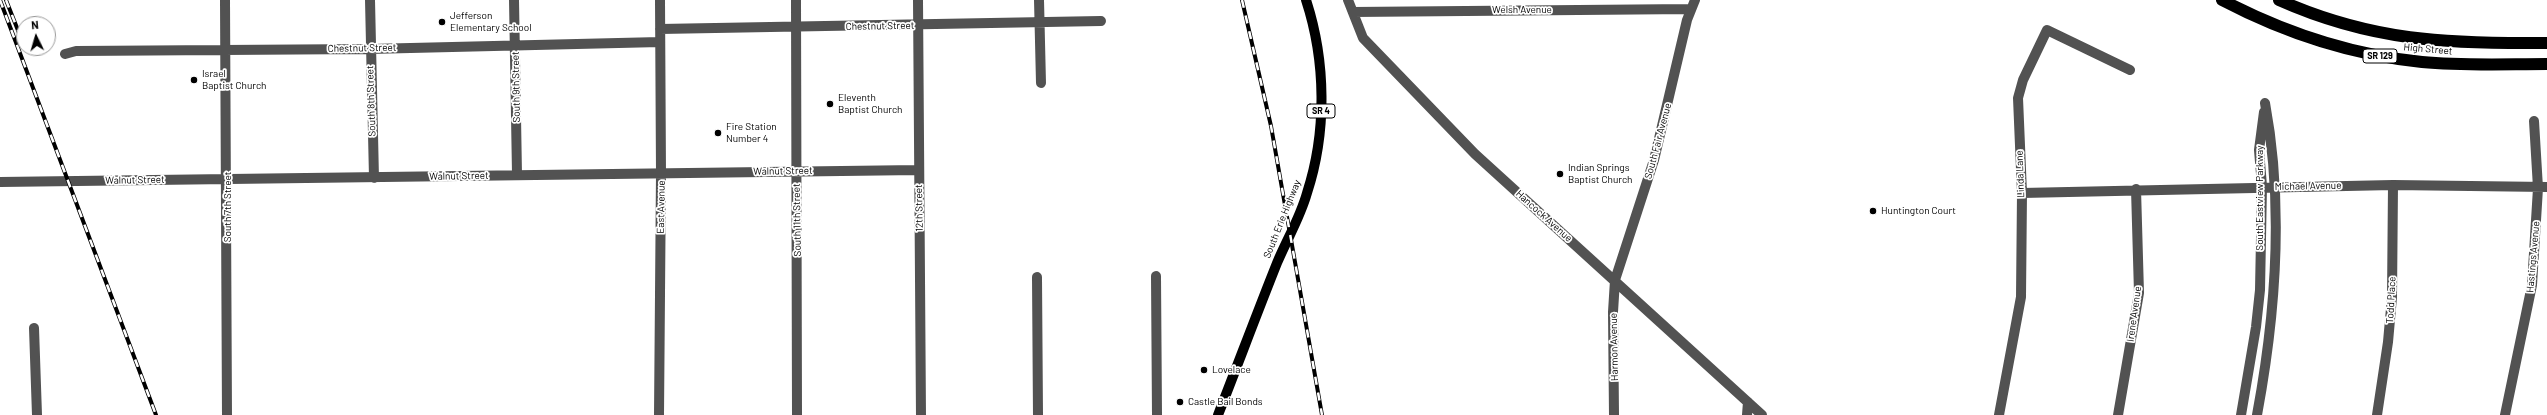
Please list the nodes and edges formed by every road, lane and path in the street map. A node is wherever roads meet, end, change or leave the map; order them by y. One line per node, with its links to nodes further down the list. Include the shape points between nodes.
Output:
1 (225, 0): 25 (street, South 7th Street)
2 (370, 0): 24 (street, South 8th Street)
3 (514, 0): 23 (street, South 9th Street)
4 (660, 0): 20 (street, East Avenue)
5 (796, 0): 19 (street, South 11th Street)
6 (918, 0): 18 (street, 12th Street)
7 (1039, 0): 17 (street)
8 (1306, 0): 56 (main road, South Erie Highway / SR 4, via 1320,77 1321,128 1317,159 1307,194)
9 (1348, 0): 15 (street, Hancock Avenue)
10 (1504, 0): 14 (street)
11 (2222, 0): 27 (highway, High Street / SR 129, via 2306,36 2361,52 2450,64)
12 (2279, 0): 22 (highway, High Street / SR 129, via 2303,11 2387,35 2453,42)
13 (1693, 5): 14 (street, Welsh Avenue); 46 (street, South Fair Avenue, via 1657,148)
14 (1508, 10): 15 (street, Welsh Avenue)
15 (1353, 12): 46 (street, Hancock Avenue, via 1364,38 1475,154)
16 (1101, 21): 17 (street, Chestnut Street)
17 (1039, 24): 18 (street, Chestnut Street); 29 (street)
18 (919, 26): 19 (street, Chestnut Street); 31 (street, 12th Street)
19 (796, 27): 20 (street, Chestnut Street); 32 (street, South 11th Street)
20 (660, 29): 21 (street, East Avenue)
21 (660, 42): 23 (street, Chestnut Street); 33 (street, East Avenue)
22 (2547, 43)
23 (515, 45): 24 (street, Chestnut Street); 34 (street, South 9th Street)
24 (369, 49): 25 (street, Chestnut Street); 35 (street, South 8th Street)
25 (225, 50): 26 (street, Chestnut Street, via 76,50); 36 (street, South 7th Street)
26 (65, 54)
27 (2547, 64)
28 (2130, 70): 43 (street, Linda Lane, via 2047,30 2023,80 2018,98)
29 (1041, 83)
30 (2534, 121): 41 (street, Hastings Avenue)
31 (918, 170): 32 (street, Walnut Street); 53 (street, 12th Street)
32 (796, 171): 33 (street, Walnut Street); 52 (street, South 11th Street)
33 (661, 173): 34 (street, Walnut Street); 51 (street, East Avenue)
34 (517, 174): 35 (street, Walnut Street)
35 (374, 178): 36 (street, Walnut Street)
36 (228, 180): 37 (street, Walnut Street); 50 (street, South 7th Street)
37 (0, 182)
38 (2393, 185): 40 (street, Michael Avenue); 41 (street, Michael Avenue); 64 (street, Todd Place, via 2391,305)
39 (2262, 186): 40 (street, Michael Avenue); 40 (street, South Eastview Parkway, via 2259,150 2265,102 2273,145); 42 (street, Michael Avenue); 62 (street, South Eastview Parkway, via 2257,320)
40 (2275, 186): 63 (street, South Eastview Parkway, via 2274,296)
41 (2543, 188): 65 (street, Hastings Avenue, via 2532,285)
42 (2136, 189): 43 (street, Michael Avenue); 61 (street, Irene Avenue, via 2139,293)
43 (2022, 193): 60 (street, Linda Lane, via 2021,298)
44 (1156, 276): 55 (street)
45 (1037, 277): 54 (street)
46 (1615, 280): 48 (street, Hancock Avenue); 57 (street, Harmon Avenue)
47 (34, 328): 49 (street)
48 (1748, 402): 58 (street); 59 (street, Hancock Avenue)
49 (38, 415)
50 (228, 415)
51 (659, 415)
52 (797, 415)
53 (921, 415)
54 (1038, 415)
55 (1157, 415)
56 (1218, 415)
57 (1614, 415)
58 (1747, 415)
59 (1762, 415)
60 (1999, 415)
61 (2118, 415)
62 (2241, 415)
63 (2257, 415)
64 (2377, 415)
65 (2505, 415)

